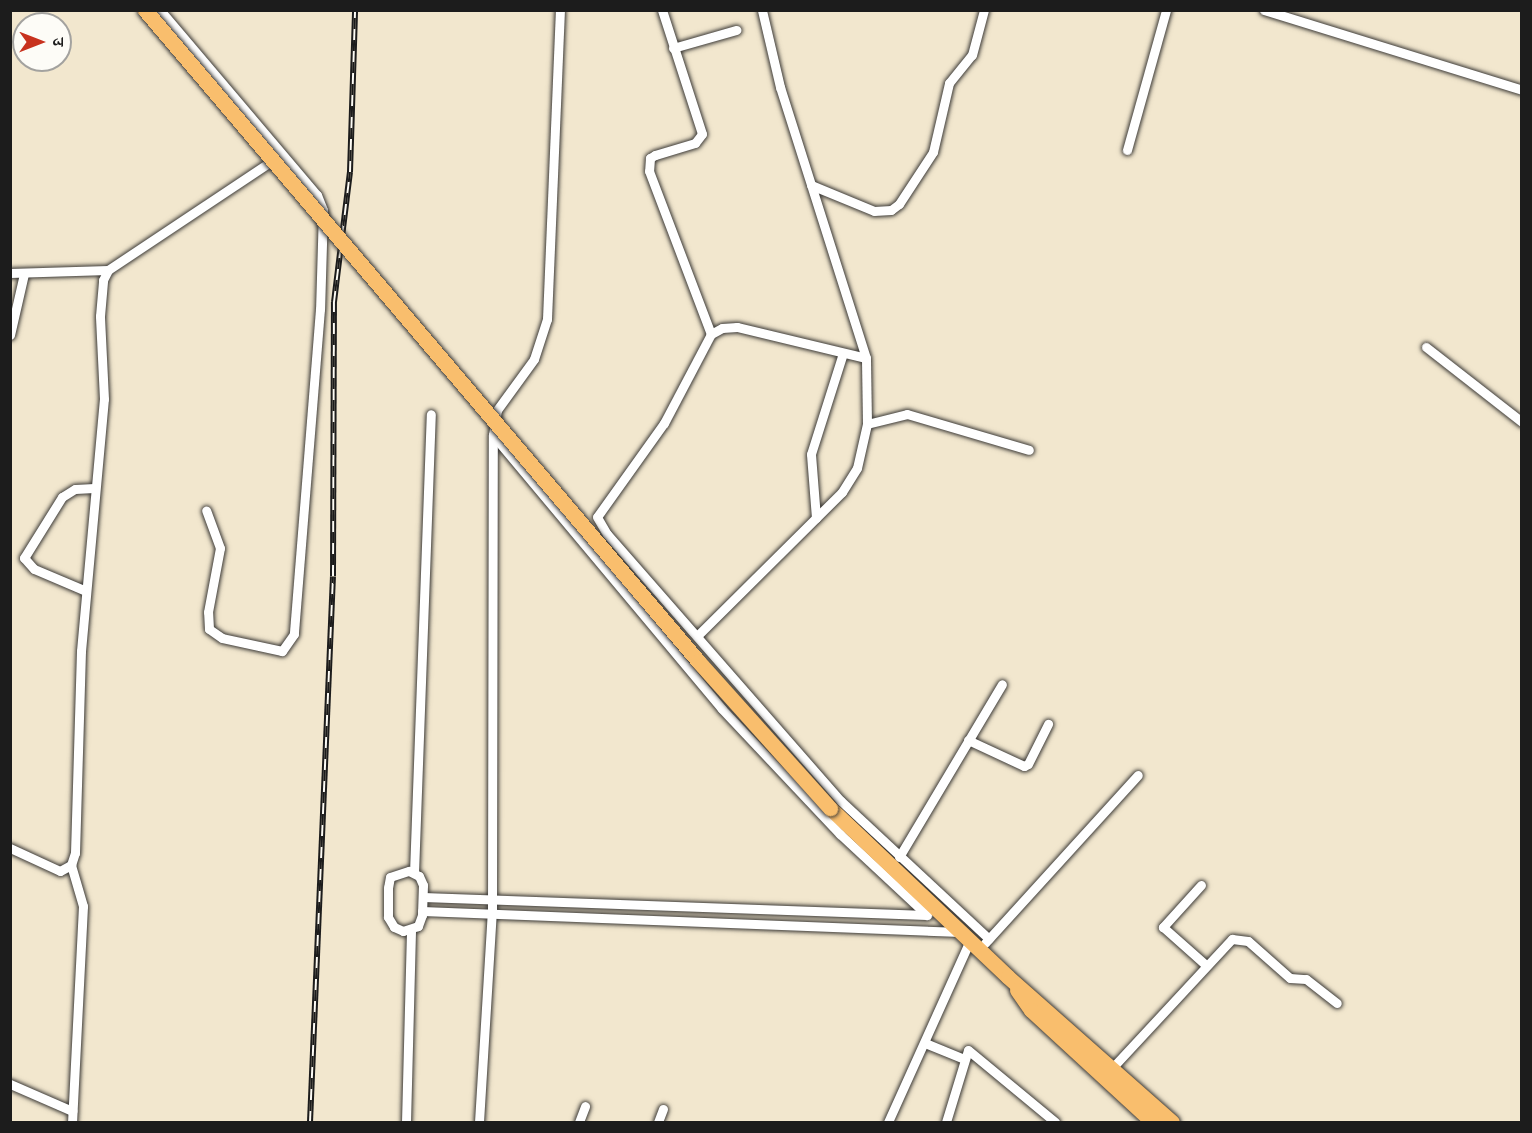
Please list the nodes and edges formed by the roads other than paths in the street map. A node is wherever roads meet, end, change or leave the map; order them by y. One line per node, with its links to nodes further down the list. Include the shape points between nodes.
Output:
1 (145, 10): 47 (main road, bridge, via 698,661 830,808)
2 (160, 10): 13 (street)
3 (560, 10): 26 (street, via 547,319 534,359 498,410)
4 (662, 10): 10 (street)
5 (762, 10): 14 (street, via 780,87)
6 (984, 10): 14 (street, via 972,55 949,83 933,152 899,204 891,210 874,211)
7 (1166, 10): 12 (street)
8 (1264, 10): 11 (street)
9 (736, 30): 10 (street)
10 (673, 48): 18 (street, via 702,135 695,143 655,155 649,171)
11 (1521, 90)
12 (1127, 150)
13 (282, 154): 15 (street); 29 (street, via 317,195 323,210 320,309 294,634 282,651 222,638 209,629 208,612 220,548)
14 (811, 185): 22 (street)
15 (108, 270): 17 (street); 28 (street, via 100,297 104,399)
16 (10, 273): 17 (street)
17 (24, 274): 19 (street)
18 (711, 334): 21 (street, via 737,327); 32 (street, via 664,423 597,517 607,534)
19 (10, 335)
20 (1426, 347): 24 (street)
21 (843, 353): 22 (street); 30 (street, via 811,454)
22 (866, 358): 25 (street)
23 (431, 414): 40 (street)
24 (1521, 419)
25 (867, 424): 27 (street, via 907,414); 30 (street, via 851,480)
26 (493, 435): 43 (street); 46 (street, via 722,709 840,834)
27 (1029, 450)
28 (94, 488): 31 (street); 31 (street, via 75,489 62,497 24,558 34,569)
29 (206, 510)
30 (816, 518): 32 (street)
31 (86, 591): 39 (street, via 75,853)
32 (698, 635): 38 (street, via 841,801)
33 (1002, 684): 35 (street)
34 (1048, 724): 35 (street, via 1024,766)
35 (968, 740): 38 (street)
36 (1138, 775): 49 (street)
37 (10, 848): 39 (street, via 52,869 60,871)
38 (899, 857): 49 (street)
39 (71, 865): 59 (street, via 83,906)
40 (414, 873): 42 (street, via 423,885); 48 (street, via 397,872 390,877 388,888 388,917 394,927)
41 (1201, 885): 50 (street, via 1163,927)
42 (423, 897): 43 (street); 44 (street)
43 (491, 899): 45 (street); 46 (street)
44 (422, 911): 45 (street); 48 (street, via 418,926)
45 (492, 912): 49 (street); 62 (street)
46 (927, 915): 47 (street)
47 (944, 916): 49 (main road)
48 (411, 930): 61 (street)
49 (975, 940): 51 (main road); 53 (street)
50 (1206, 965): 52 (street, via 1232,939 1243,939 1290,978 1306,979); 55 (street)
51 (1008, 977): 55 (main road); 68 (main road, via 1031,1010)
52 (1337, 1003)
53 (925, 1043): 54 (street); 65 (street)
54 (964, 1059): 66 (street); 67 (street, via 968,1050)
55 (1113, 1067): 69 (main road)
56 (10, 1084): 59 (street)
57 (585, 1106): 63 (street)
58 (663, 1109): 64 (street)
59 (72, 1111): 60 (street)
60 (72, 1122)
61 (406, 1122)
62 (479, 1122)
63 (579, 1122)
64 (658, 1122)
65 (888, 1122)
66 (946, 1122)
67 (1055, 1122)
68 (1153, 1122)
69 (1172, 1122)

